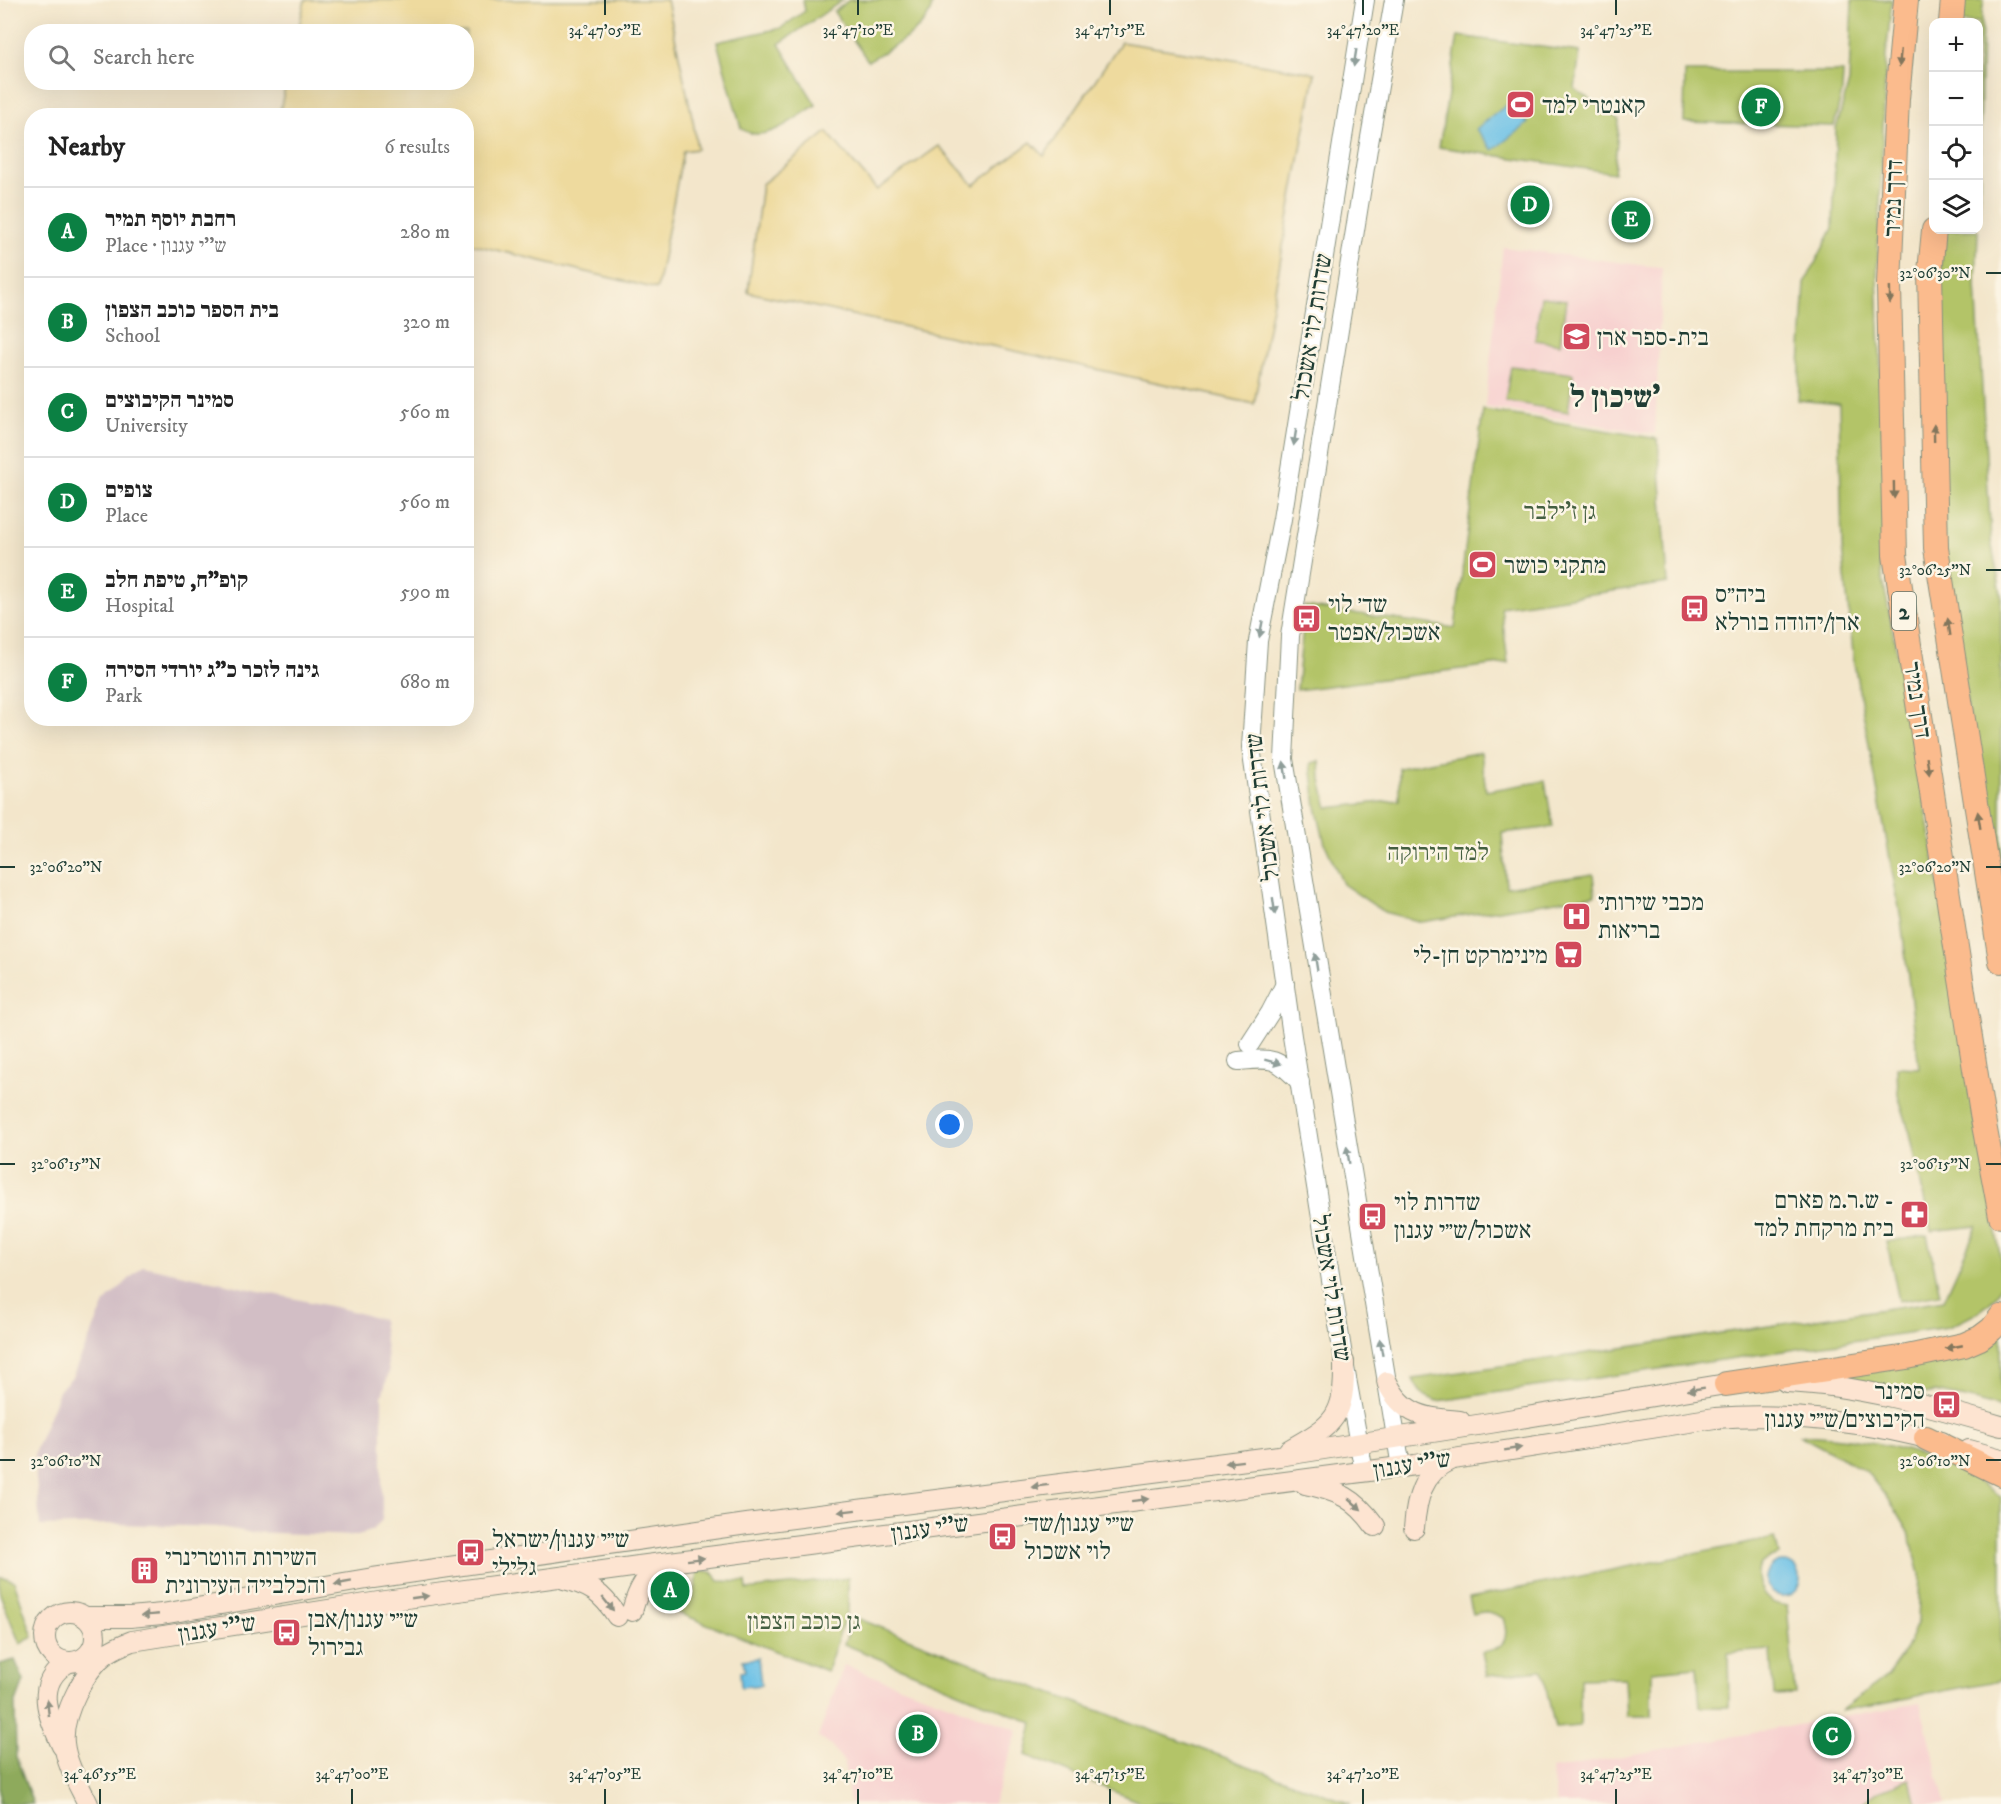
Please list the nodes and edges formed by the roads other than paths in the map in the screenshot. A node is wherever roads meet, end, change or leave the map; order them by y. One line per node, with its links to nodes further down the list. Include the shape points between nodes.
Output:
1 (1365, 0): 8 (street, שדרות לוי אשכול, one-way to 8, via 1282,519 1258,641 1251,747)
2 (1394, 0): 15 (street, שדרות לוי אשכול, one-way to 2, via 1284,759 1290,636)
3 (1906, 0): 12 (highway, דרך נמיר / 2, one-way to 12, via 1897,99 1889,285 1895,555)
4 (1953, 0): 5 (highway)
5 (1951, 18)
6 (1934, 234): 7 (highway, דרך נמיר / 2, one-way to 6, via 1936,548 1930,272)
7 (2001, 961)
8 (1285, 984): 9 (street); 11 (street, שדרות לוי אשכול)
9 (1250, 1044)
10 (1238, 1061): 11 (street, one-way to 11, via 1271,1059)
11 (1300, 1082): 14 (street, שדרות לוי אשכול)
12 (2001, 1216)
13 (2001, 1317): 16 (highway, one-way to 16, via 1992,1329 1964,1345)
14 (1344, 1362): 21 (street, שדרות לוי אשכול); 22 (main road, via 1339,1412 1310,1439)
15 (1387, 1382): 17 (main road, via 1398,1401 1426,1418); 19 (street, שדרות לוי אשכול)
16 (1726, 1384): 17 (main road, ש''י עגנון, one-way to 17); 18 (main road, ש''י עגנון, via 1779,1382 1840,1387)
17 (1490, 1423): 19 (main road, ש''י עגנון)
18 (2001, 1426)
19 (1397, 1438): 21 (main road, ש''י עגנון); 25 (street, שדרות לוי אשכול)
20 (1926, 1438): 23 (main road, ש''י עגנון, one-way to 20, via 1751,1415 1798,1417); 24 (main road, ש''י עגנון); 27 (highway)
21 (1359, 1443): 22 (main road, ש''י עגנון); 26 (street, שדרות לוי אשכול)
22 (1279, 1456): 33 (main road, ש''י עגנון, one-way to 33, via 736,1525 373,1578 162,1614)
23 (1455, 1458): 25 (main road, ש''י עגנון); 30 (main road, via 1442,1464 1423,1486)
24 (2001, 1459)
25 (1401, 1467): 26 (main road, ש''י עגנון)
26 (1364, 1472): 28 (main road, ש''י עגנון)
27 (2001, 1474)
28 (1288, 1481): 29 (main road, one-way to 29, via 1350,1498); 31 (main road, ש''י עגנון, one-way to 28)
29 (1375, 1526)
30 (1414, 1528)
31 (670, 1562): 32 (main road, ש''י עגנון); 32 (main road, one-way to 31, via 595,1590 625,1613 642,1584)
32 (558, 1578): 34 (main road, ש''י עגנון, one-way to 32)
33 (85, 1617): 35 (main road, via 95,1634); 36 (main road, via 65,1612 47,1626 47,1648 55,1658)
34 (260, 1622): 35 (main road, via 129,1636); 37 (main road, ש''י עגנון, via 132,1641 108,1652 86,1678 66,1717)
35 (93, 1648): 36 (main road, via 83,1659)
36 (67, 1663): 37 (main road, one-way to 36, via 46,1706 48,1686 56,1671)
37 (66, 1757): 38 (main road)
38 (88, 1804)

